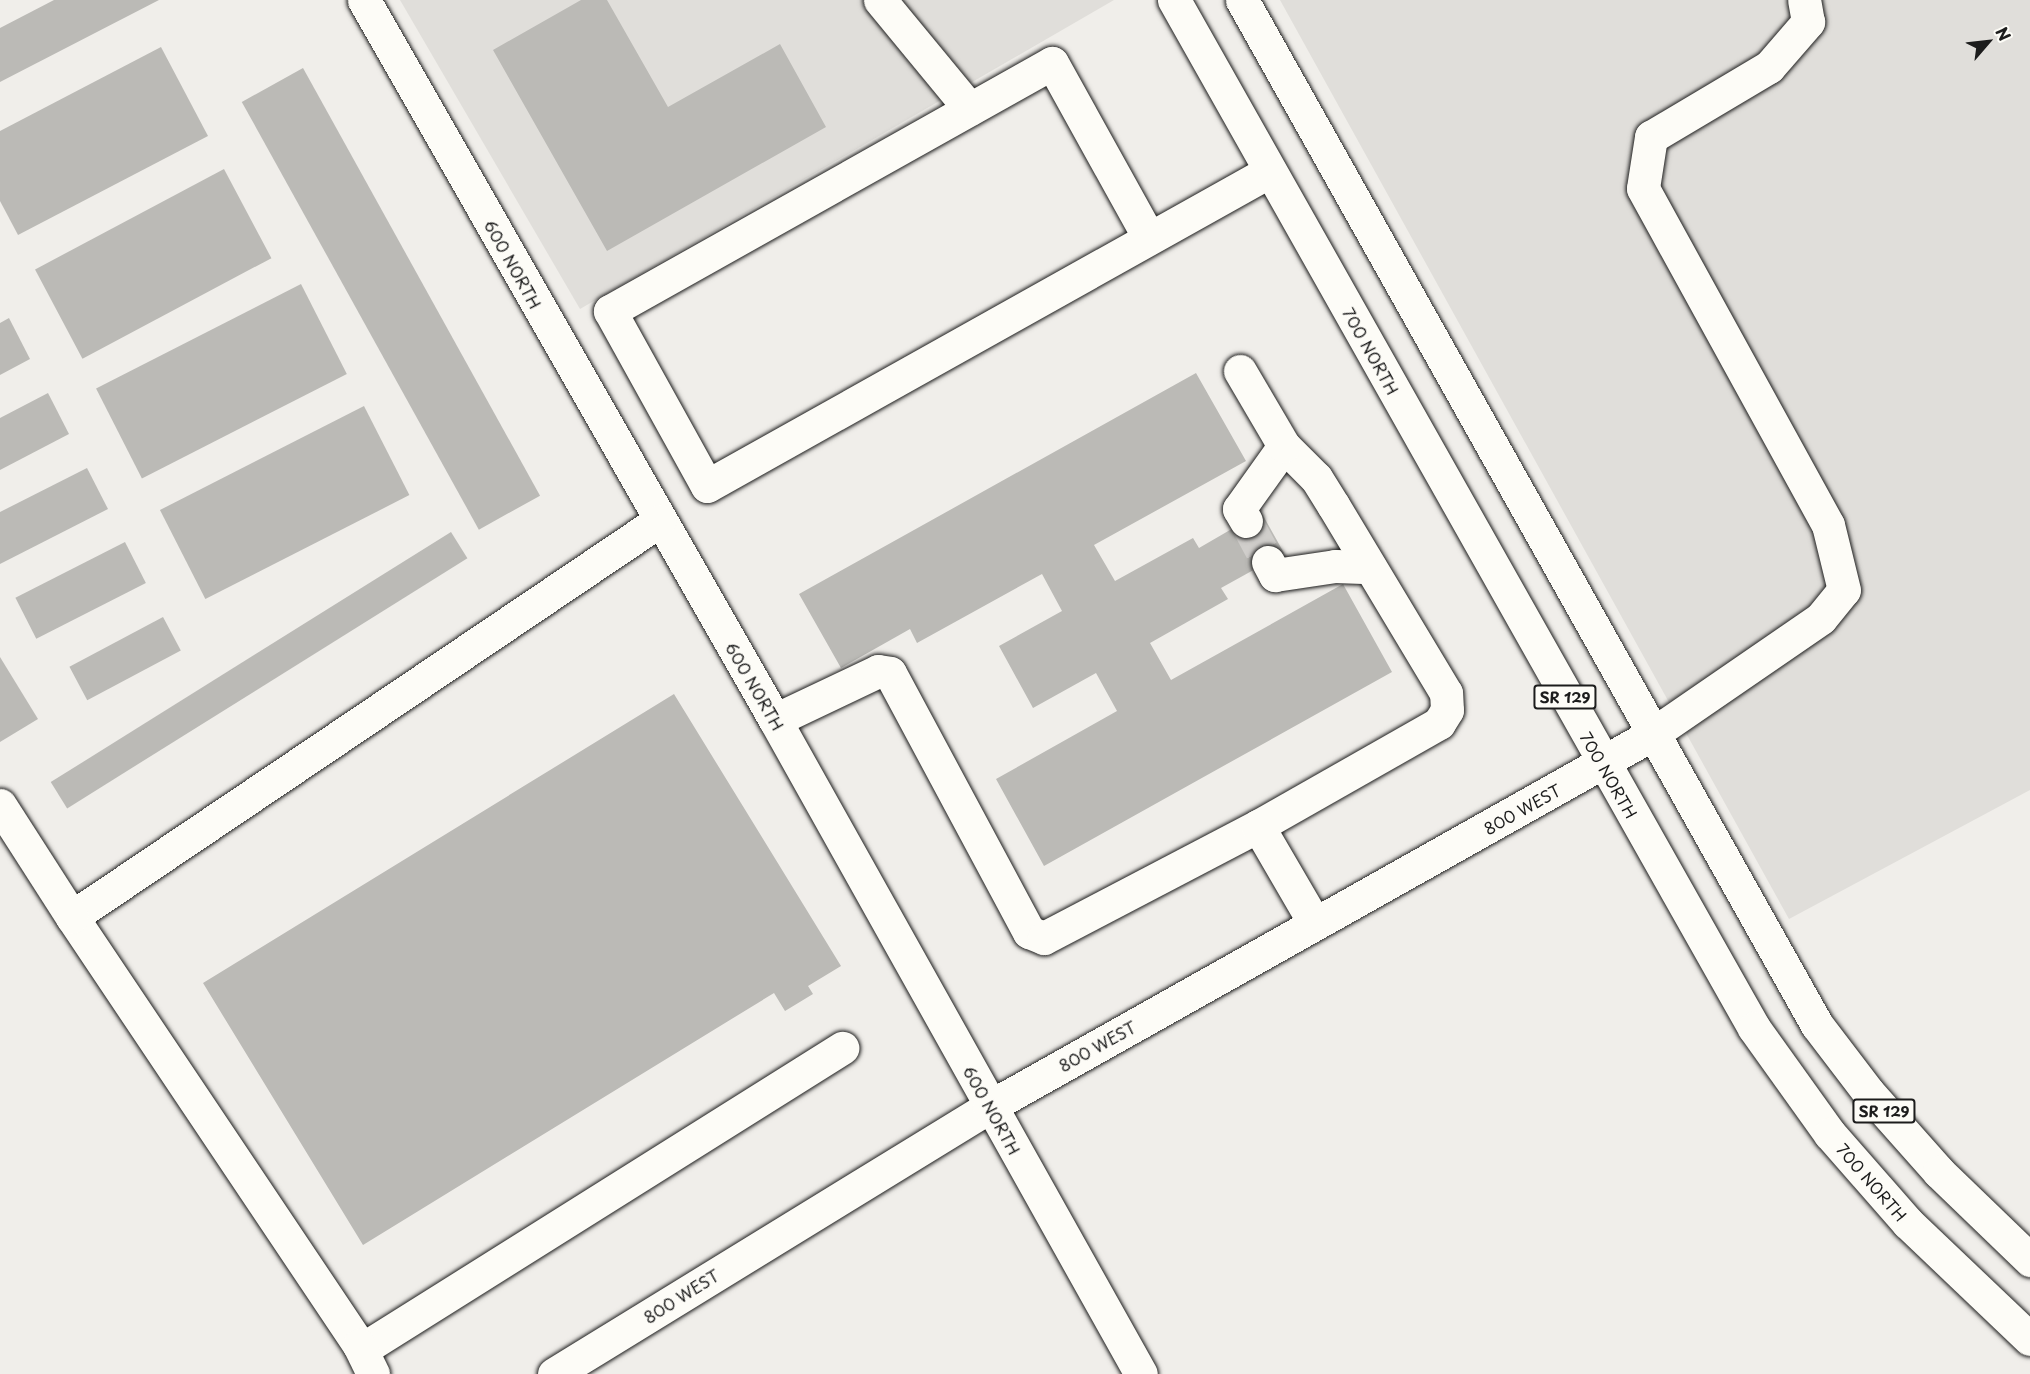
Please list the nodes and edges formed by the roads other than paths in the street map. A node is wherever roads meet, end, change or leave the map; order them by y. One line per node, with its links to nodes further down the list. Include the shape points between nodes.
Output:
1 (364, 0): 11 (main road, 600 NORTH)
2 (880, 0): 6 (main road)
3 (1174, 0): 7 (main road, 700 NORTH / SR 129)
4 (1242, 0): 16 (main road, SR 129)
5 (1804, 0): 16 (main road, 800 WEST, via 1808,22 1769,67 1651,137 1644,188 1828,525 1844,590 1821,618)
6 (970, 109): 8 (main road, via 1052,63); 8 (main road, via 610,311 707,486)
7 (1270, 171): 8 (main road); 17 (main road, 700 NORTH / SR 129)
8 (1148, 236)
9 (1240, 371): 10 (main road)
10 (1284, 446): 12 (main road, via 1239,509); 14 (main road, via 1316,478)
11 (659, 521): 15 (main road, 600 NORTH); 20 (main road)
12 (1246, 521)
13 (1268, 562): 14 (main road, via 1275,575)
14 (1370, 567): 19 (main road, via 1446,693 1447,710 1439,723)
15 (775, 720): 19 (main road, via 878,671 890,673 1029,932 1044,938); 23 (main road, 600 NORTH)
16 (1652, 735): 17 (main road, 800 WEST); 24 (main road, SR 129, via 1817,1025 1868,1092 1939,1172)
17 (1602, 763): 21 (main road, 800 WEST); 25 (main road, 700 NORTH / SR 129, via 1789,1081 1908,1223)
18 (0, 805): 20 (main road)
19 (1258, 826): 21 (main road)
20 (72, 917): 26 (main road)
21 (1315, 924): 23 (main road, 800 WEST)
22 (842, 1048): 26 (main road, via 369,1345)
23 (989, 1107): 28 (main road, 800 WEST); 29 (main road, 600 NORTH)
24 (2030, 1260)
25 (2030, 1339)
26 (359, 1345): 27 (main road)
27 (373, 1374)
28 (554, 1374)
29 (1141, 1374)

